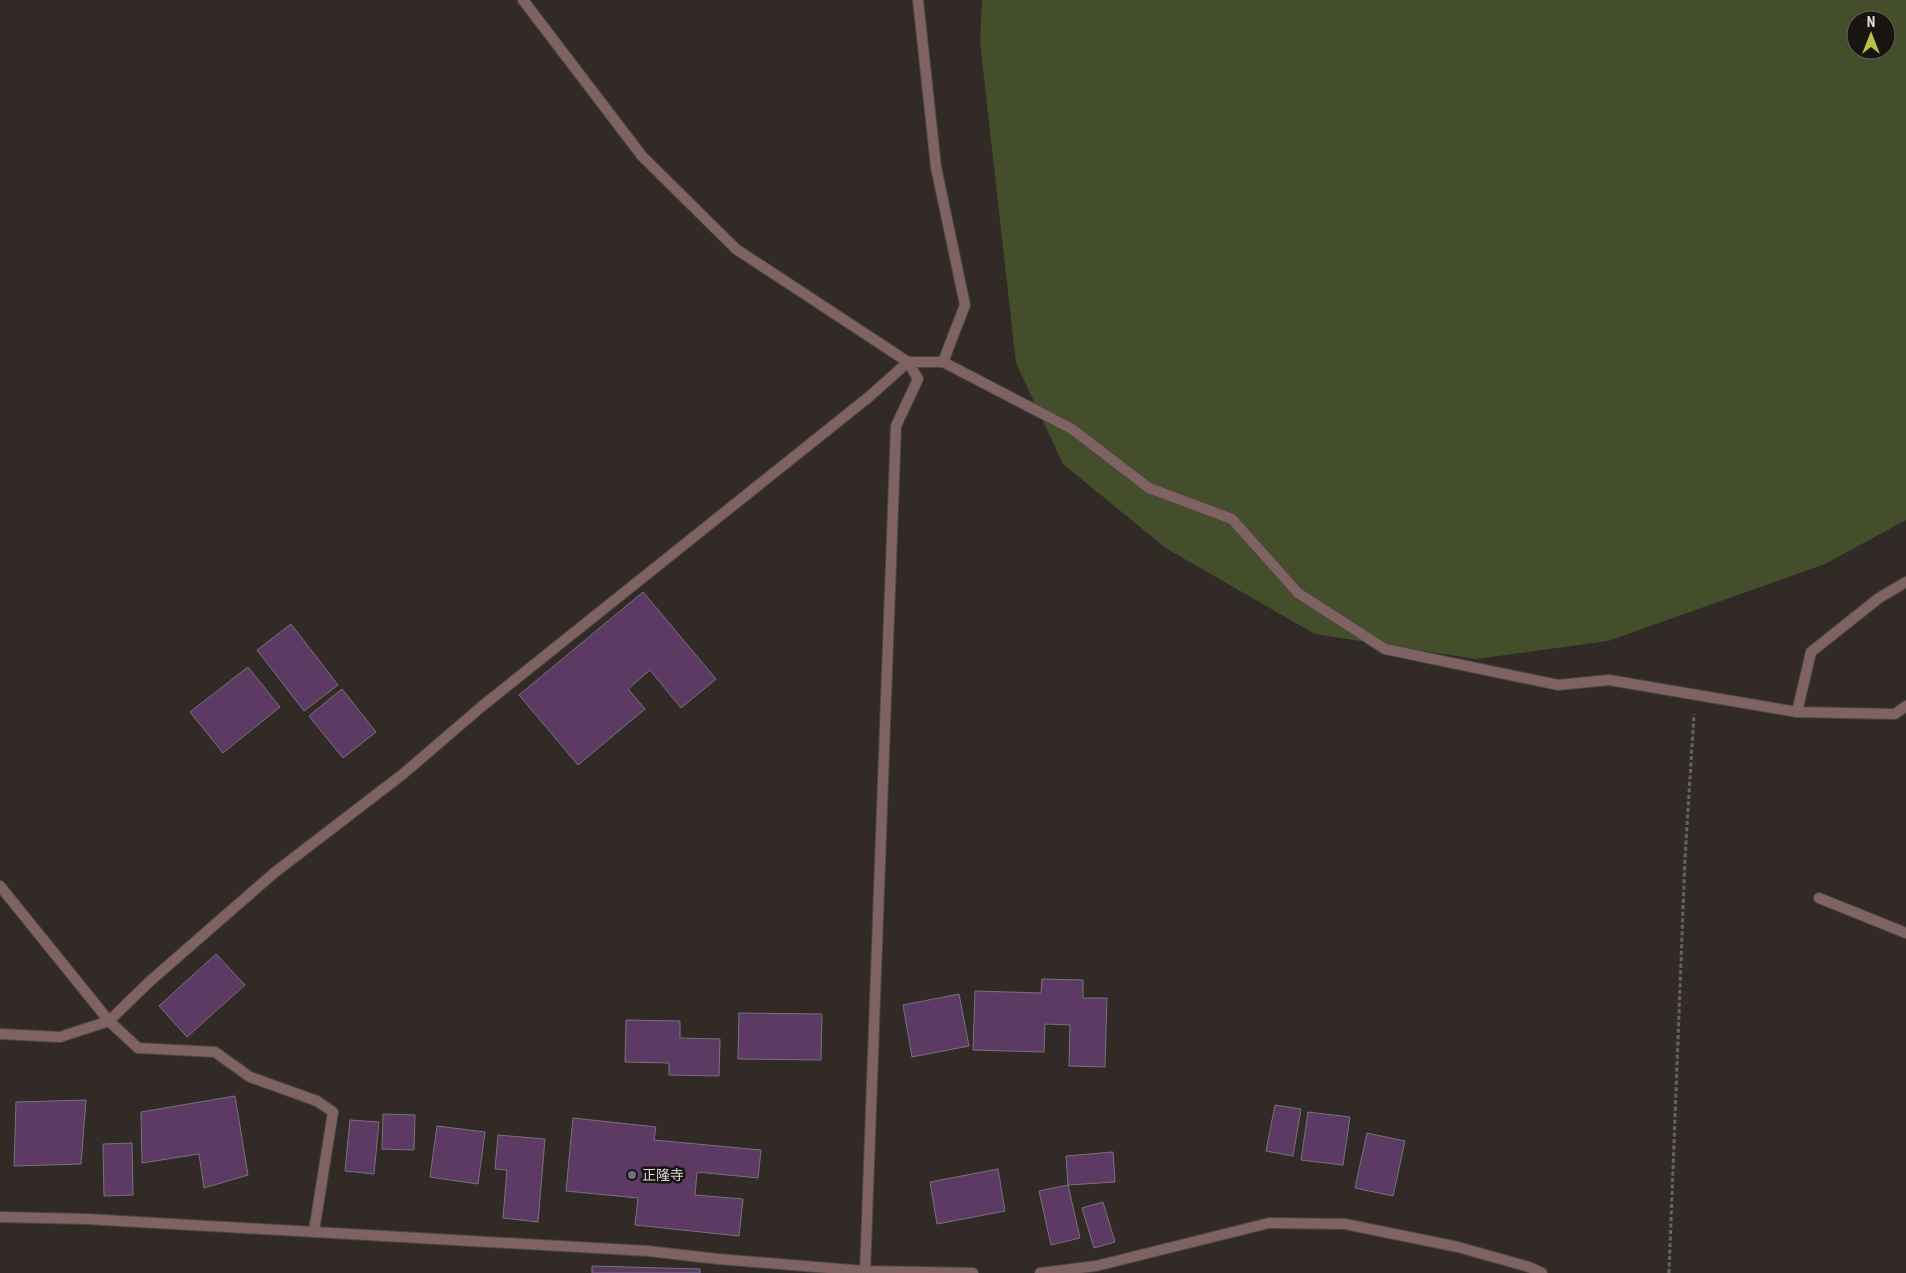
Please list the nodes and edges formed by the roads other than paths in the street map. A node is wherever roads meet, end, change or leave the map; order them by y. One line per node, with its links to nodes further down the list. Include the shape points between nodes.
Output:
1 (524, 0): 3 (street, via 642,156 736,249)
2 (918, 0): 4 (street, via 936,167 965,305)
3 (908, 362): 4 (street); 11 (street, via 870,396 481,707 403,774 274,873); 15 (street, via 918,379 896,426)
4 (943, 362): 7 (street, via 1072,429 1148,488 1232,520 1298,593 1385,649 1558,685 1609,680)
5 (1906, 582): 7 (street, via 1879,598 1811,652)
6 (1906, 706): 7 (street, via 1895,714)
7 (1797, 712)
8 (0, 886): 11 (street)
9 (1819, 898): 10 (street)
10 (1906, 933)
11 (109, 1021): 12 (street, via 60,1037); 14 (street, via 138,1048 215,1052 250,1077 317,1101 333,1112)
12 (0, 1034)
13 (0, 1217): 14 (street)
14 (314, 1231): 15 (street, via 648,1251)
15 (865, 1272): 16 (street)
16 (973, 1273)
17 (1040, 1273): 18 (street, via 1096,1266 1278,1223 1345,1224 1458,1247)
18 (1542, 1273)

